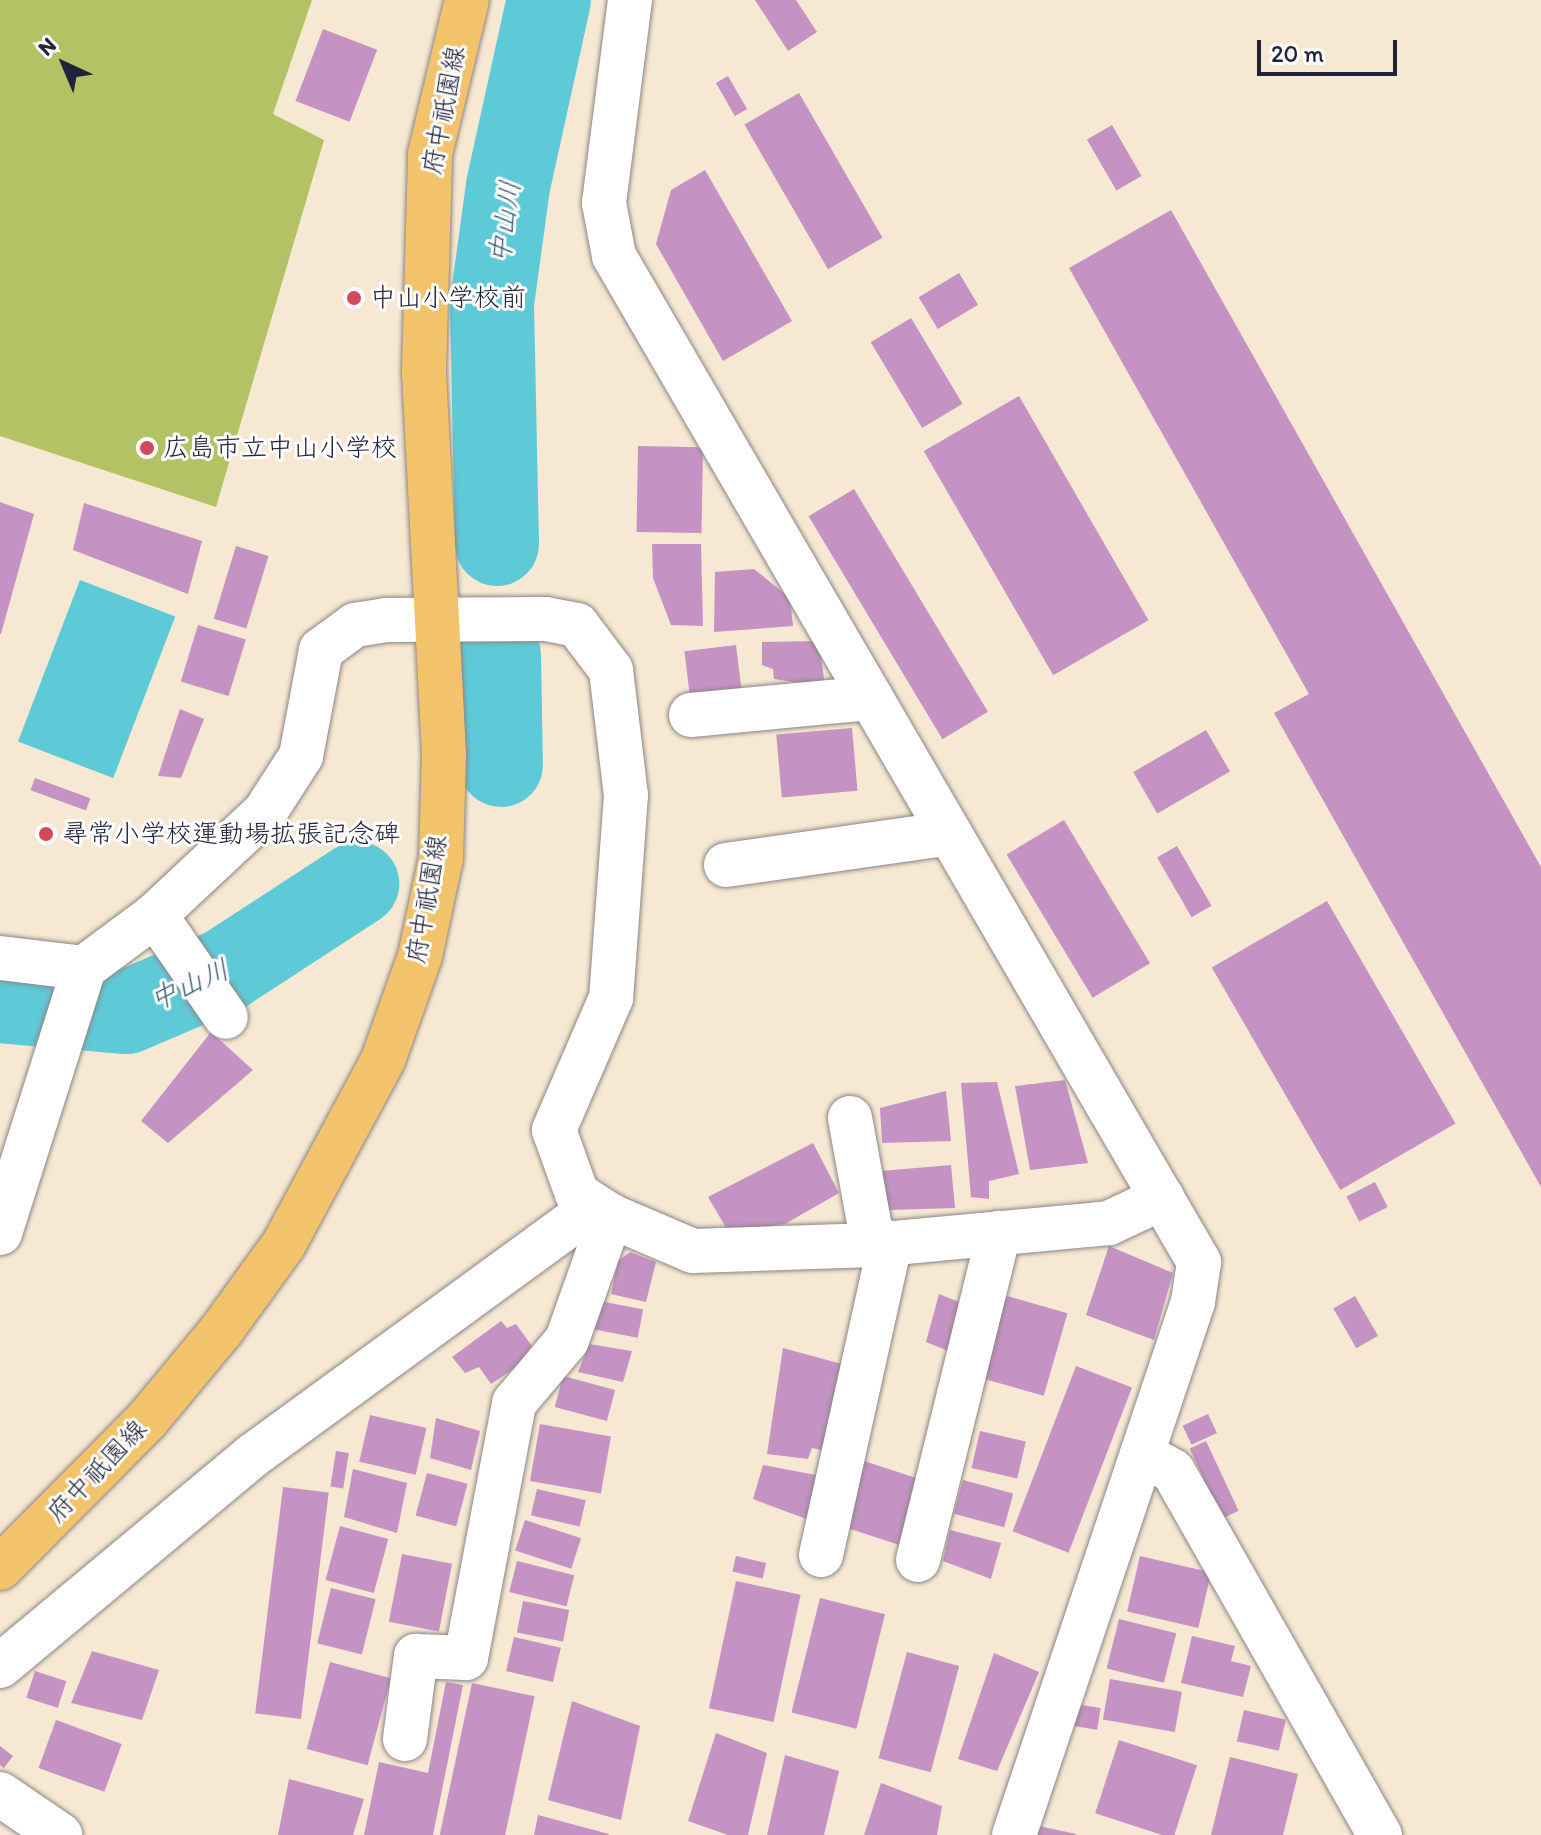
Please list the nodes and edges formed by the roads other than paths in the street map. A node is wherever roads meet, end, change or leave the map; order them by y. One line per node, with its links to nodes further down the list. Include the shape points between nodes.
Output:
1 (467, 0): 3 (main road, 府中祇園線, via 430,154 424,372)
2 (630, 0): 4 (street, via 604,203 614,256)
3 (439, 620): 8 (street, via 355,625 321,650 313,670 301,756 286,784 224,853); 14 (street, via 546,619 577,625 611,670 626,795 611,998 554,1130 577,1194); 21 (main road, 府中祇園線, via 441,858 420,956 383,1060 292,1231 221,1331 147,1420)
4 (871, 698): 5 (street); 6 (street)
5 (691, 715)
6 (950, 833): 7 (street); 13 (street)
7 (726, 865)
8 (155, 915): 10 (street); 11 (street)
9 (0, 958): 10 (street)
10 (82, 974): 15 (street)
11 (212, 998)
12 (850, 1118): 17 (street)
13 (1162, 1198): 16 (street, via 1109,1223); 18 (street, via 1199,1262 1193,1302)
14 (603, 1211): 17 (street, via 693,1251); 22 (street, via 252,1456); 23 (street, via 567,1340 514,1403 466,1658 416,1656)
15 (0, 1233)
16 (999, 1233): 17 (street); 20 (street)
17 (881, 1244): 19 (street)
18 (1142, 1454): 26 (street); 27 (street, via 1173,1471)
19 (821, 1555)
20 (918, 1560)
21 (0, 1568)
22 (0, 1666)
23 (405, 1739)
24 (0, 1794): 25 (street)
25 (60, 1835)
26 (1014, 1835)
27 (1380, 1835)

